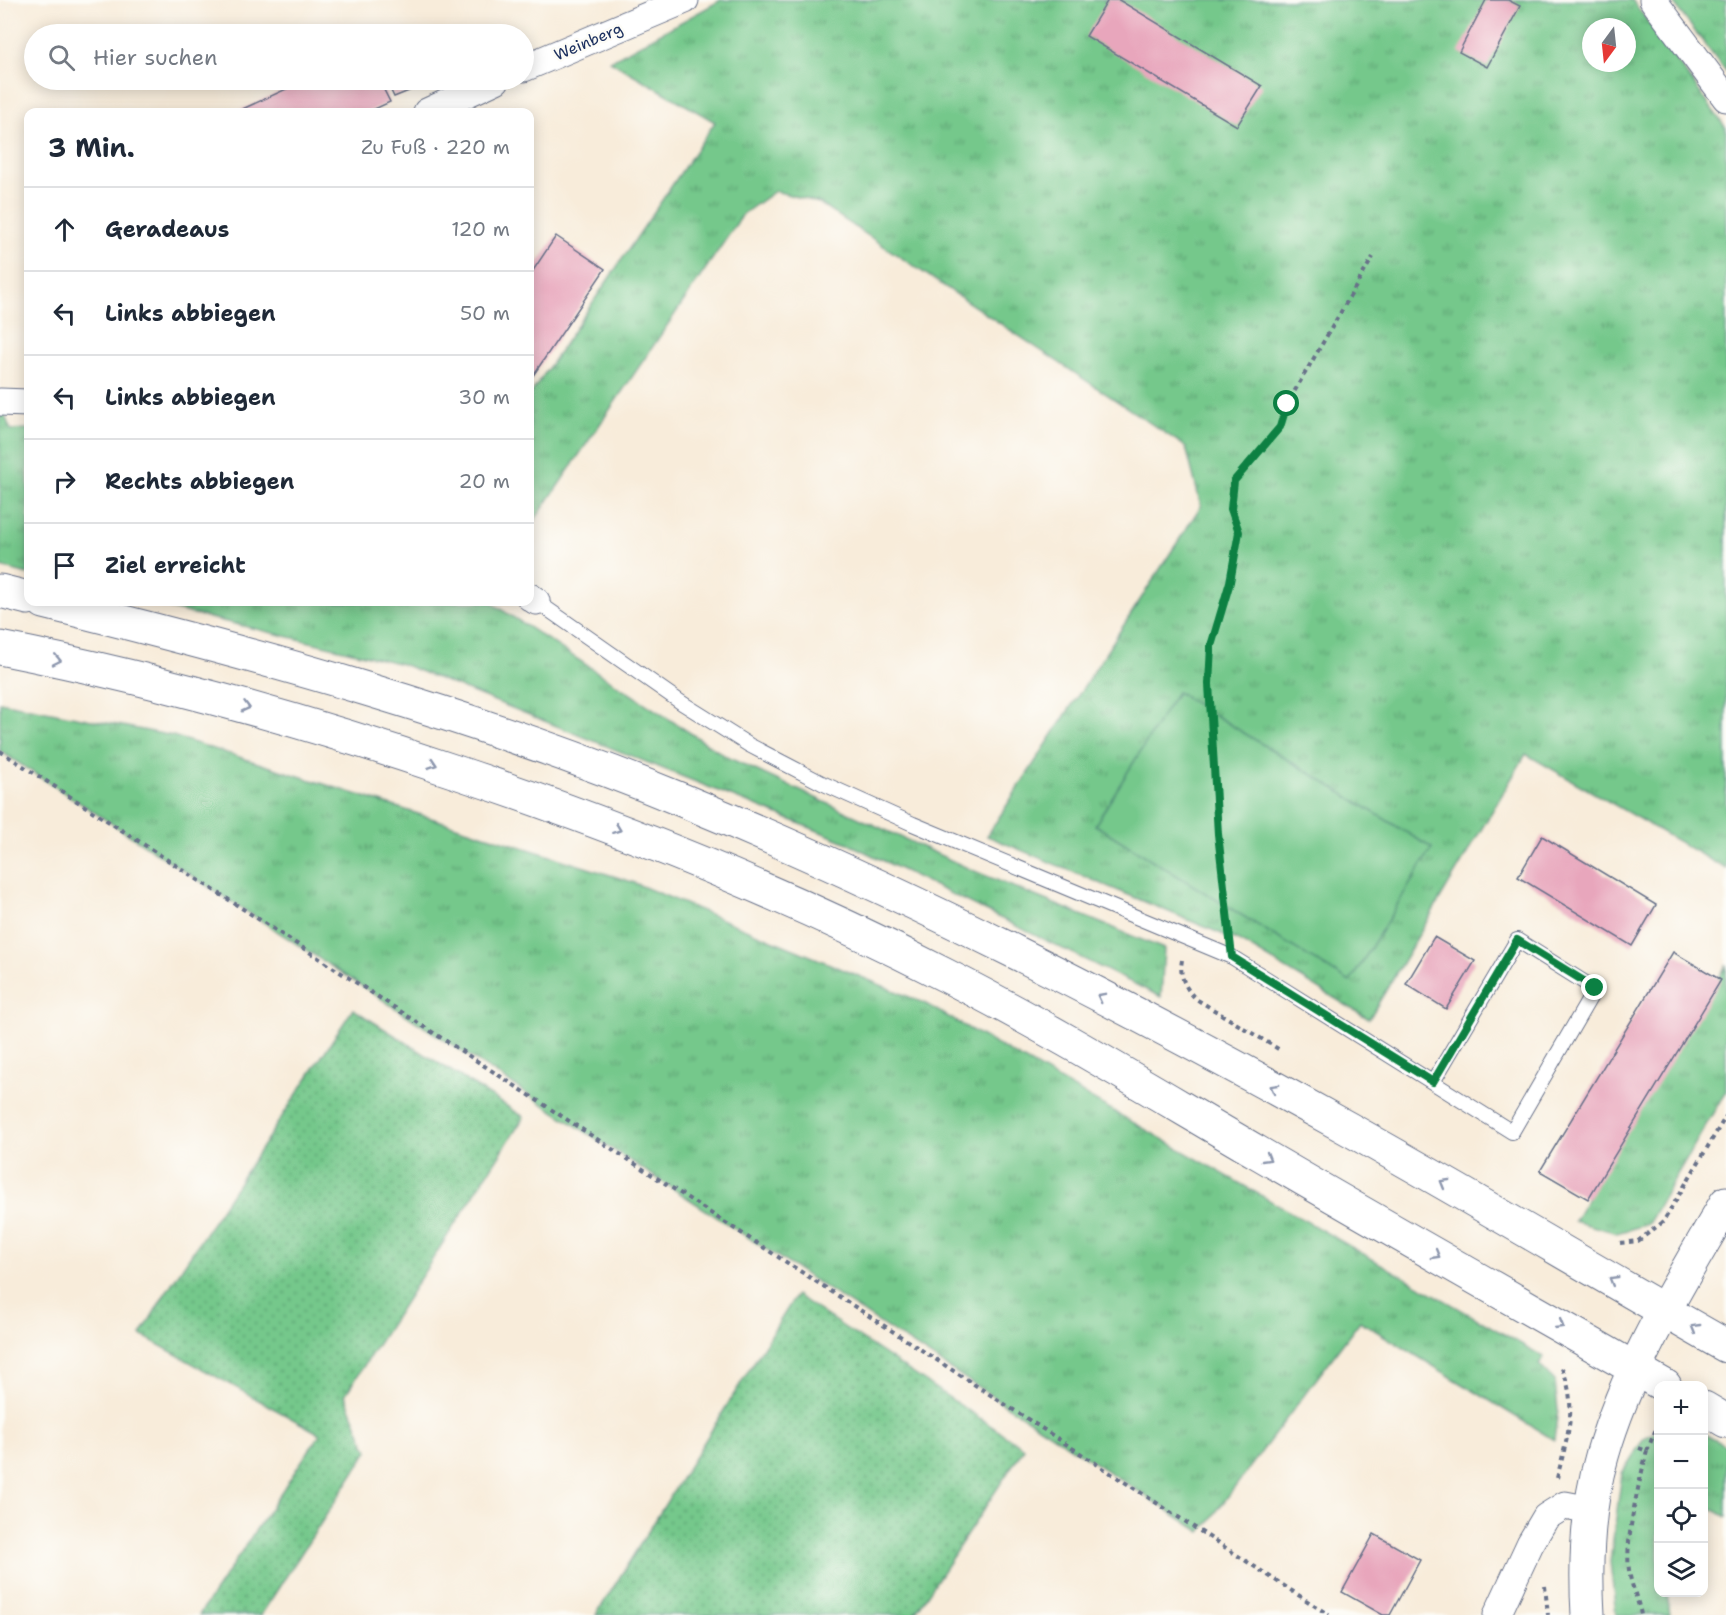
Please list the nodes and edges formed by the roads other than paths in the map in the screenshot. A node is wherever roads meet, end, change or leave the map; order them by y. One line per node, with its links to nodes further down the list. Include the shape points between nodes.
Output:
1 (685, 0): 3 (street, Weinberg)
2 (1653, 0): 5 (street)
3 (534, 64)
4 (474, 90): 6 (street)
5 (1726, 98)
6 (436, 108)
7 (0, 402): 8 (street)
8 (24, 403)
9 (0, 591): 10 (main road)
10 (24, 597)
11 (534, 600): 14 (lane, via 749,745 913,824 1232,957)
12 (59, 606): 16 (main road, one-way to 12, via 1214,1055 958,924 800,850 679,799 477,725 322,677)
13 (0, 648): 18 (main road, one-way to 18, via 193,693 382,747 587,818 791,902 1025,1016)
14 (1433, 1082): 14 (lane, via 1512,1132 1595,988 1517,940)
15 (1726, 1203): 16 (main road)
16 (1664, 1310): 17 (main road, one-way to 16); 18 (main road)
17 (1726, 1346)
18 (1636, 1369): 19 (main road); 22 (main road, via 1607,1437)
19 (1656, 1381)
20 (1708, 1410): 21 (main road)
21 (1726, 1421)
22 (1591, 1510): 23 (street, via 1565,1505 1546,1517); 24 (main road)
23 (1497, 1615)
24 (1588, 1615)

